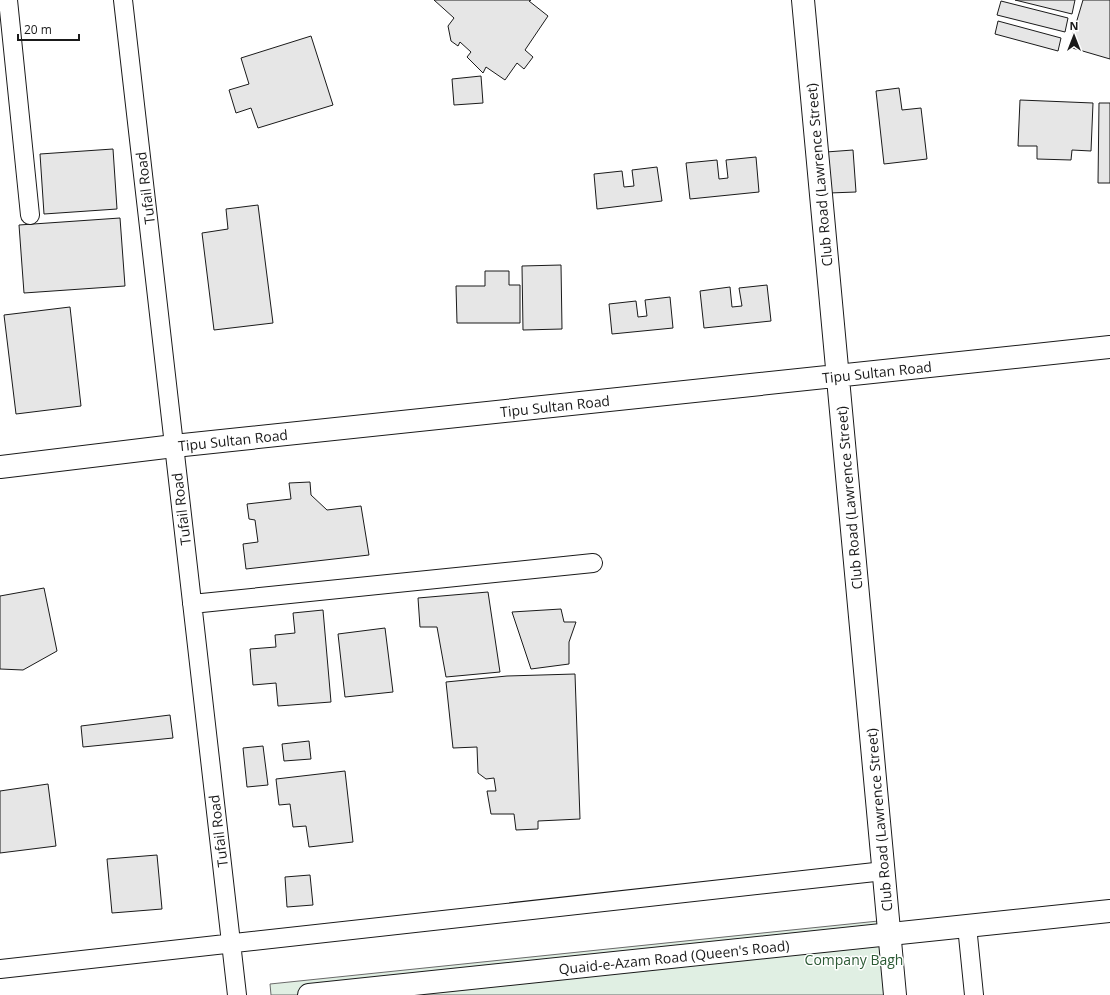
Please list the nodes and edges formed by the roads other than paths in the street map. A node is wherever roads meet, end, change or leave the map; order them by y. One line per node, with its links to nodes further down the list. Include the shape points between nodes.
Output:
1 (8, 0): 4 (street)
2 (123, 0): 7 (street, Tufail Road)
3 (804, 0): 6 (street, Club Road (Lawrence Street))
4 (30, 215)
5 (1110, 347): 6 (street, Tipu Sultan Road)
6 (838, 376): 7 (street, Tipu Sultan Road); 11 (street, Club Road (Lawrence Street))
7 (174, 446): 8 (street, Tipu Sultan Road); 10 (street, Tufail Road)
8 (0, 467)
9 (593, 563): 10 (street)
10 (192, 604): 15 (street, Tufail Road)
11 (884, 871): 14 (street, Club Road (Lawrence Street)); 15 (street)
12 (1110, 911): 13 (street, Quaid-e-Azam Road (Queen's Road))
13 (966, 926): 14 (street, Quaid-e-Azam Road (Queen's Road)); 20 (street)
14 (890, 934): 18 (street, Quaid-e-Azam Road (Queen's Road)); 19 (street, Club Road (Lawrence Street))
15 (231, 943): 16 (street); 17 (street, Tufail Road)
16 (0, 970)
17 (237, 995)
18 (309, 995)
19 (895, 995)
20 (974, 995)

